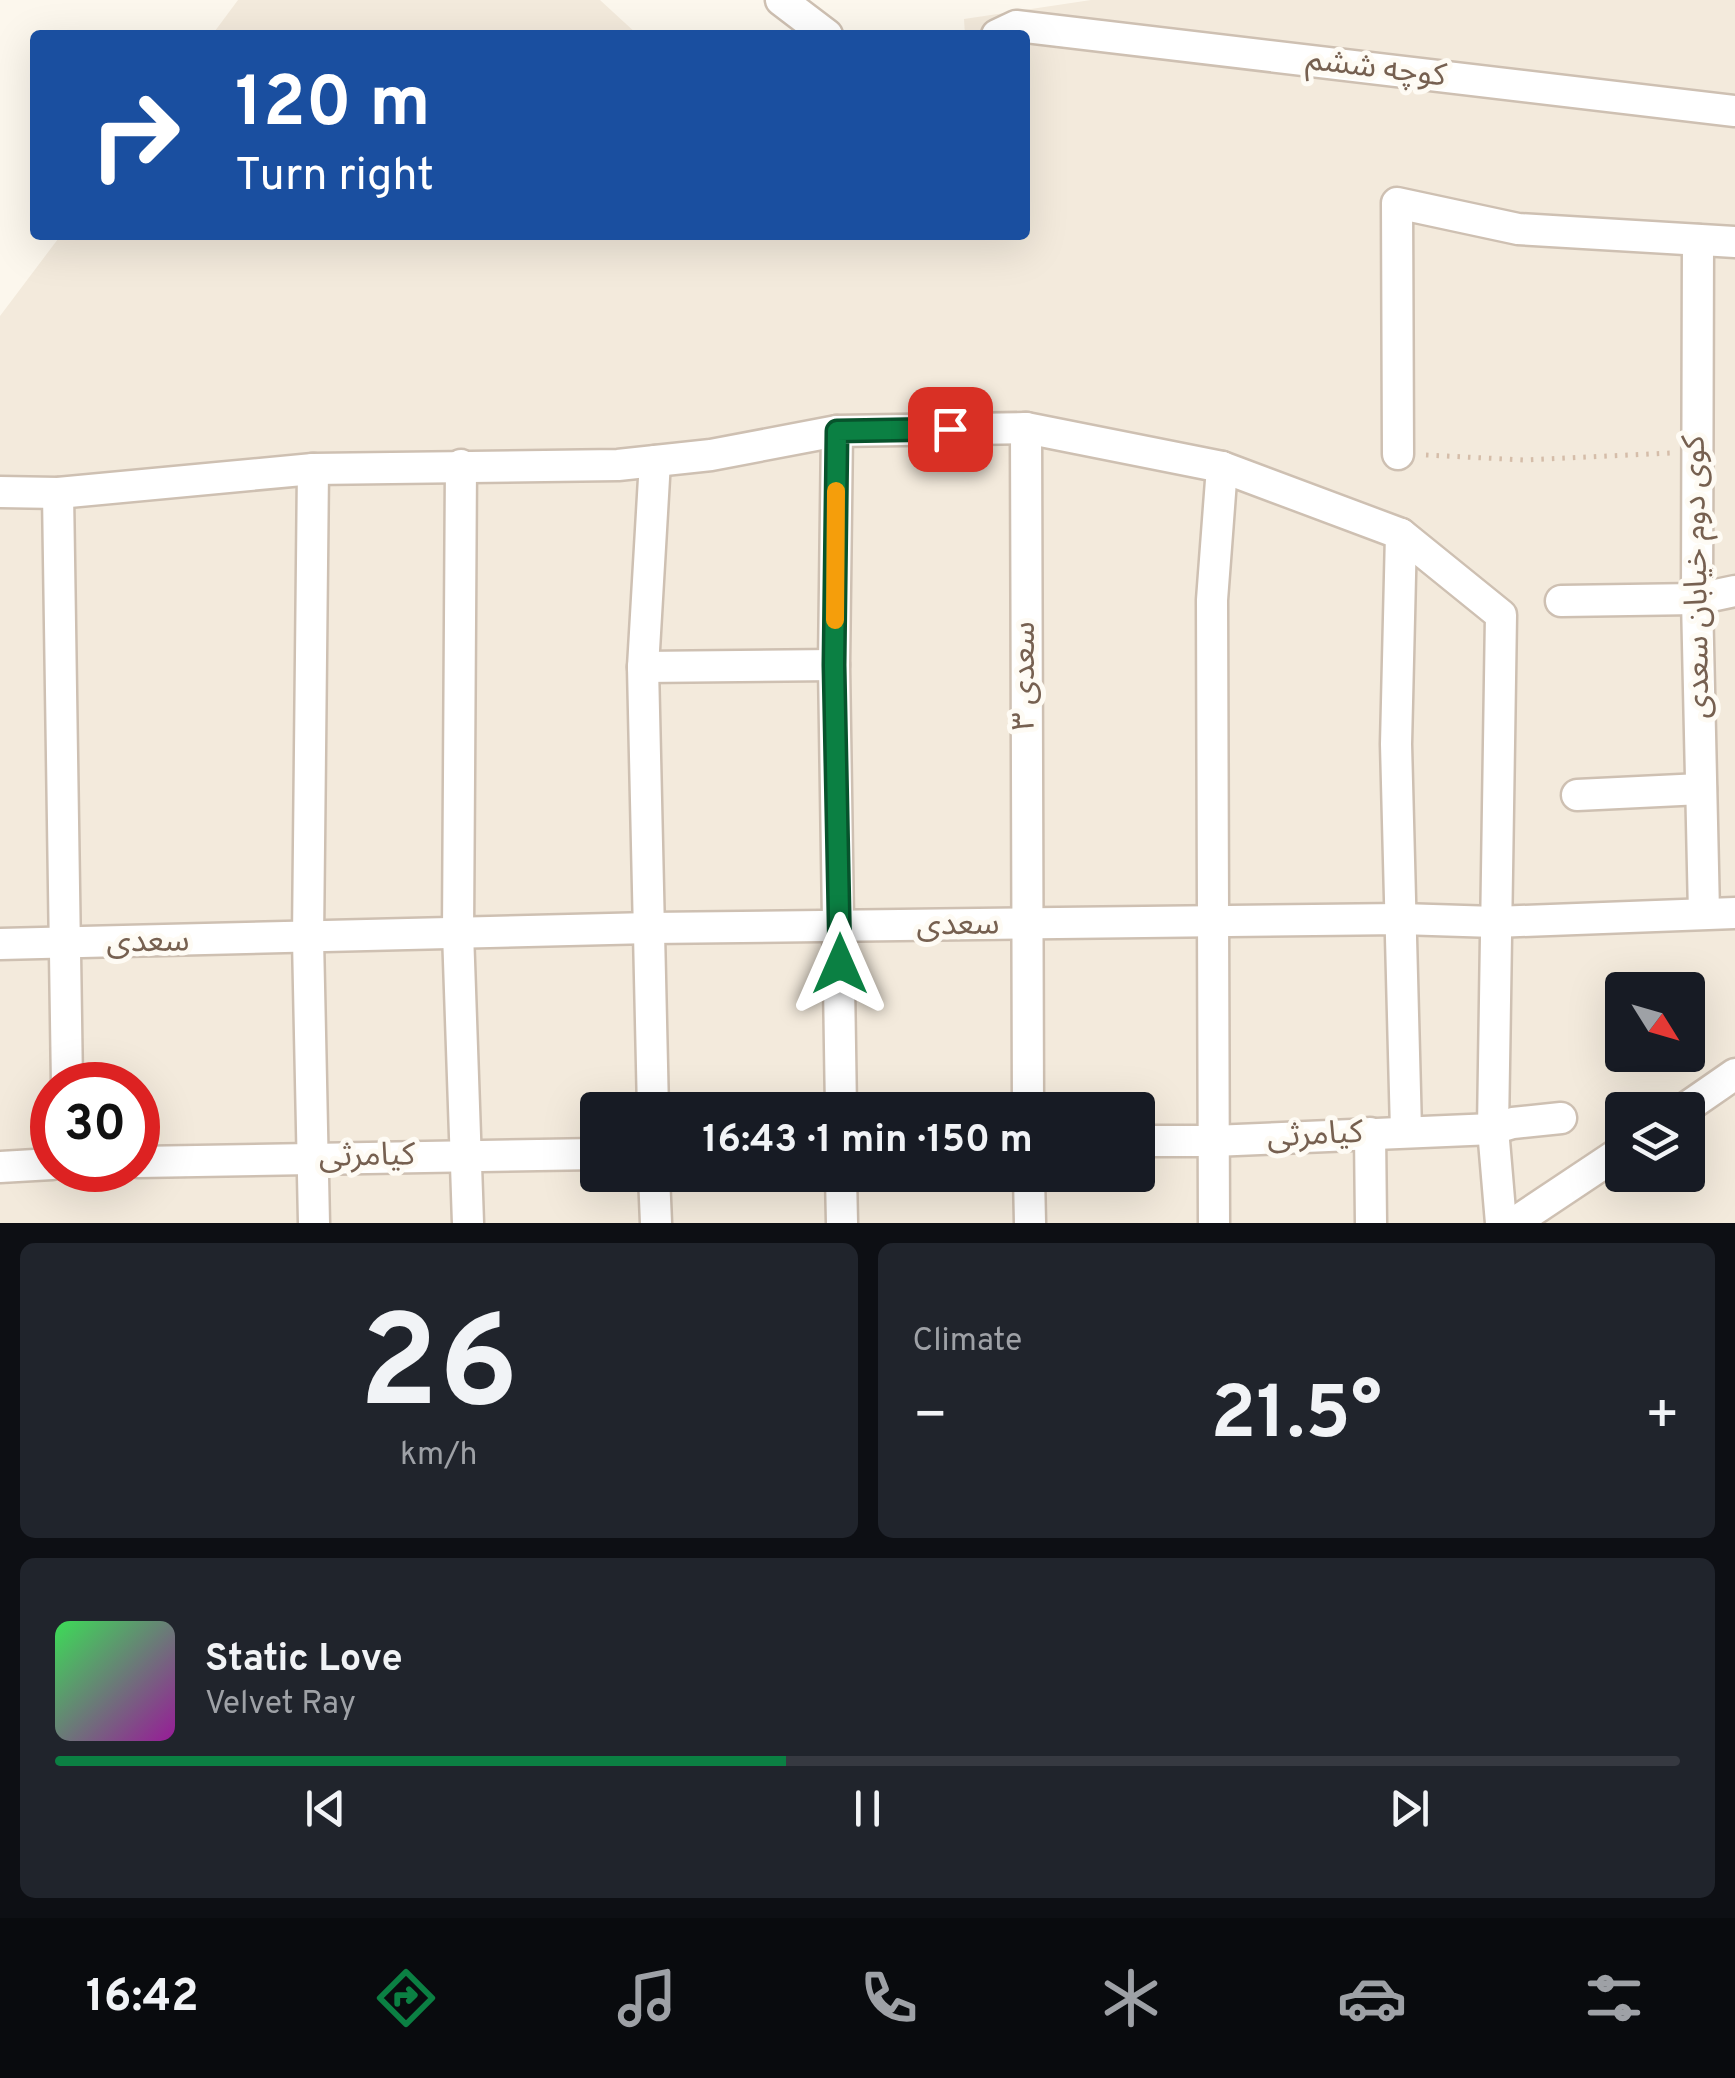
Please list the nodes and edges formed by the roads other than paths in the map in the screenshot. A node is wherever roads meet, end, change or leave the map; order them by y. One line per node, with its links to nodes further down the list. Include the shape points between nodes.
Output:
1 (781, 0): 2 (street)
2 (820, 30)
3 (1030, 33): 4 (street, کوچه ششم)
4 (1735, 111)
5 (1698, 240): 6 (street); 9 (street, via 1518,230 1397,203); 18 (street, کوی دوم خیابان سعدی)
6 (1735, 242)
7 (1026, 428): 8 (street); 12 (street); 29 (street, سعدی ۳)
8 (837, 431): 10 (street); 20 (street)
9 (1398, 454)
10 (656, 461): 11 (street); 21 (street)
11 (461, 465): 13 (street); 32 (street)
12 (1222, 467): 16 (street); 27 (street, via 1212,600)
13 (314, 469): 15 (street); 33 (street)
14 (0, 492): 15 (street)
15 (58, 494): 35 (street)
16 (1400, 534): 26 (street, via 1396,744); 28 (street, via 1500,616)
17 (1735, 591): 18 (street)
18 (1696, 600): 19 (street); 22 (street, کوی دوم خیابان سعدی)
19 (1561, 601)
20 (834, 665): 21 (street); 31 (street)
21 (643, 667): 30 (street)
22 (1701, 789): 23 (street); 25 (street, کوی دوم خیابان سعدی)
23 (1577, 795)
24 (1735, 912): 25 (street, سعدی)
25 (1704, 913): 28 (street, سعدی)
26 (1402, 919): 27 (street, سعدی); 28 (street, سعدی); 44 (street)
27 (1210, 922): 29 (street, سعدی); 47 (street)
28 (1495, 922): 43 (street)
29 (1026, 924): 31 (street, سعدی); 40 (street, سعدی ۳)
30 (650, 928): 31 (street, سعدی); 32 (street, سعدی); 38 (street)
31 (840, 928): 39 (street)
32 (458, 932): 33 (street, سعدی); 49 (street)
33 (308, 939): 35 (street, سعدی); 50 (street)
34 (0, 944): 35 (street, سعدی)
35 (66, 945): 36 (street)
36 (67, 1062)
37 (1735, 1074): 41 (street)
38 (653, 1092)
39 (840, 1092)
40 (1028, 1092)
41 (1705, 1095)
42 (1561, 1118): 43 (street, کیامرثی)
43 (1493, 1129): 44 (street, کیامرثی); 65 (street)
44 (1406, 1130): 45 (street, کیامرثی)
45 (1370, 1133): 47 (street, کیامرثی); 64 (street)
46 (1155, 1141): 47 (street, کیامرثی)
47 (1213, 1141): 63 (street)
48 (580, 1154): 49 (street, کیامرثی)
49 (466, 1155): 50 (street, کیامرثی); 59 (street)
50 (313, 1159): 51 (street, کیامرثی); 58 (street)
51 (160, 1162)
52 (1605, 1163): 66 (street)
53 (30, 1165): 54 (street)
54 (0, 1167)
55 (655, 1192): 60 (street)
56 (841, 1192): 61 (street)
57 (1029, 1192): 62 (street)
58 (314, 1223)
59 (468, 1223)
60 (656, 1223)
61 (842, 1223)
62 (1030, 1223)
63 (1214, 1223)
64 (1371, 1223)
65 (1501, 1223)
66 (1514, 1223)

